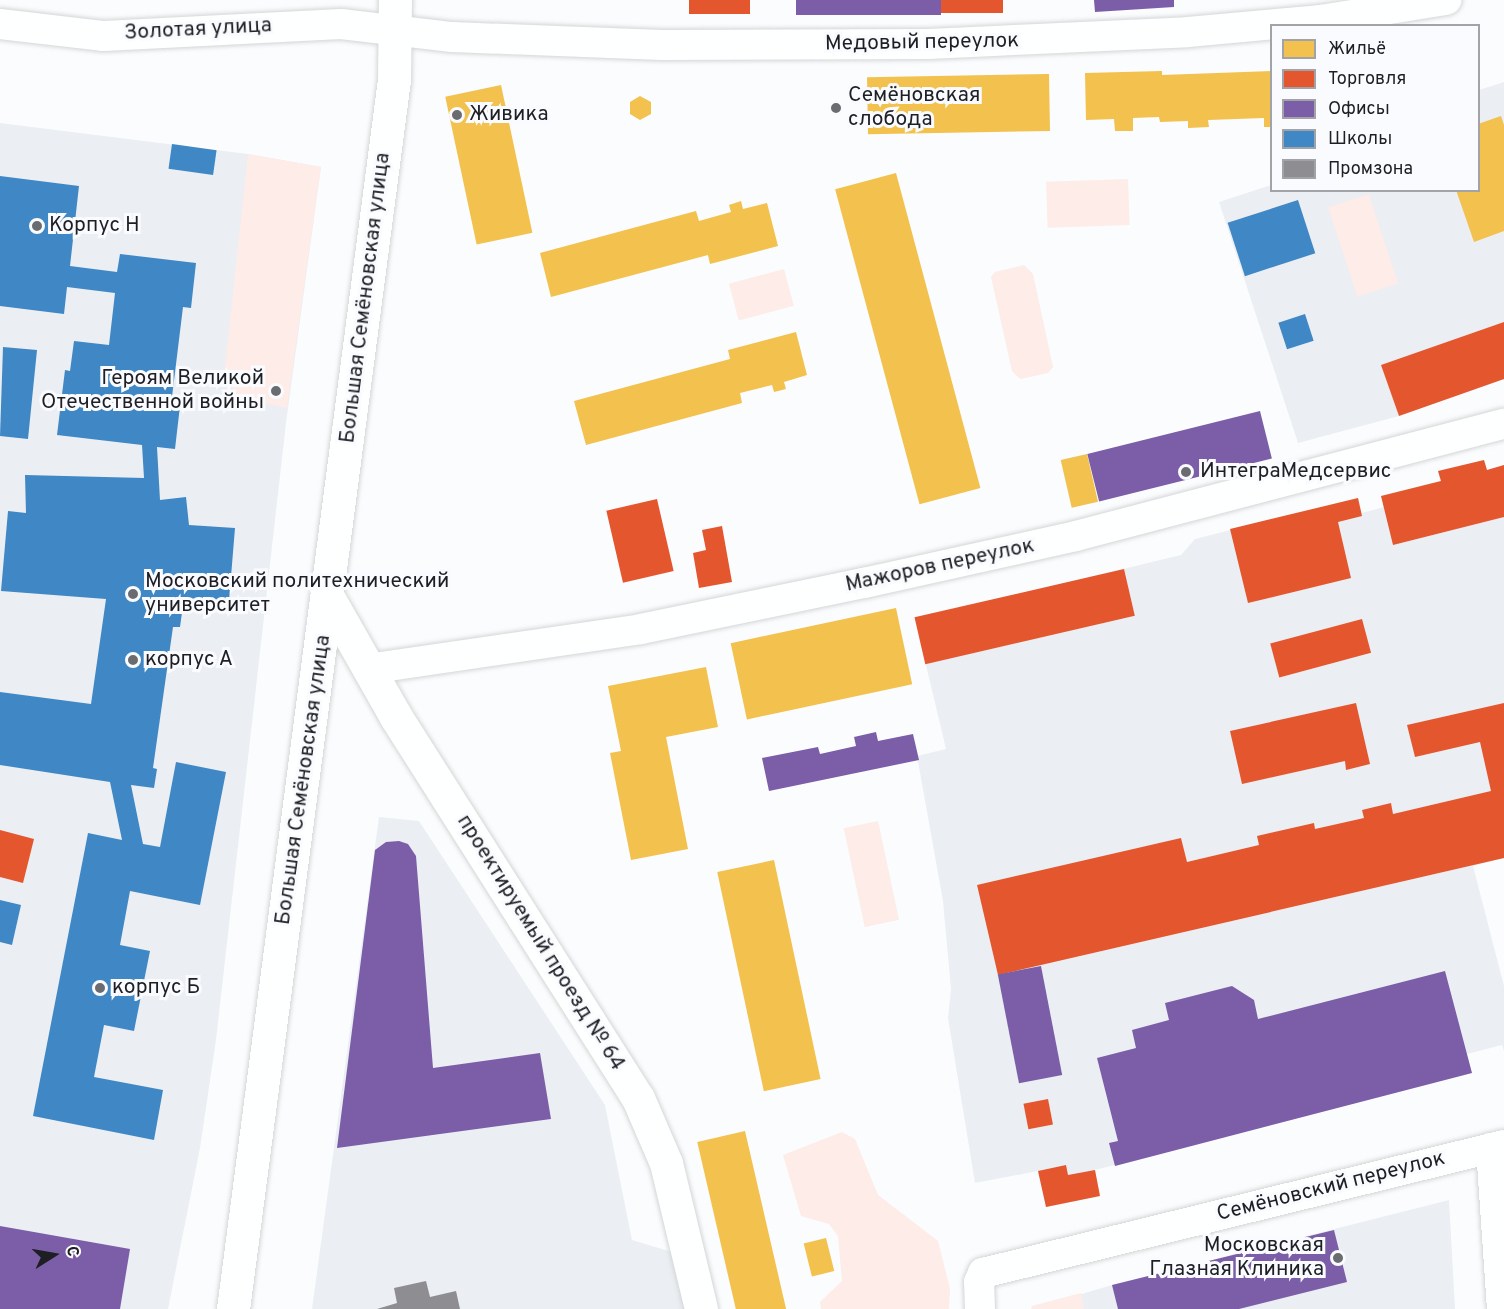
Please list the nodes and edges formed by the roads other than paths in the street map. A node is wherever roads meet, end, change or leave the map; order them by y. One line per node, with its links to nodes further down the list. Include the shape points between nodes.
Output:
1 (1446, 0): 4 (street, Медовый переулок)
2 (396, 15): 3 (street, Золотая улица, via 341,24 104,36); 5 (street, Медовый переулок, via 452,37 662,45 927,44); 7 (main road, Большая Семёновская улица, via 394,80)
3 (0, 24)
4 (1277, 24)
5 (1270, 25)
6 (1504, 424): 8 (street, Мажоров переулок, via 1076,536 864,584 640,629)
7 (329, 599): 8 (main road, проектируемый проезд № 64); 10 (main road, Большая Семёновская улица)
8 (368, 669): 11 (main road, проектируемый проезд № 64, via 638,1098 666,1162)
9 (1498, 1146): 12 (street, Семёновский переулок, via 983,1273 979,1282); 13 (street)
10 (233, 1309)
11 (701, 1309)
12 (980, 1309)
13 (1502, 1309)

